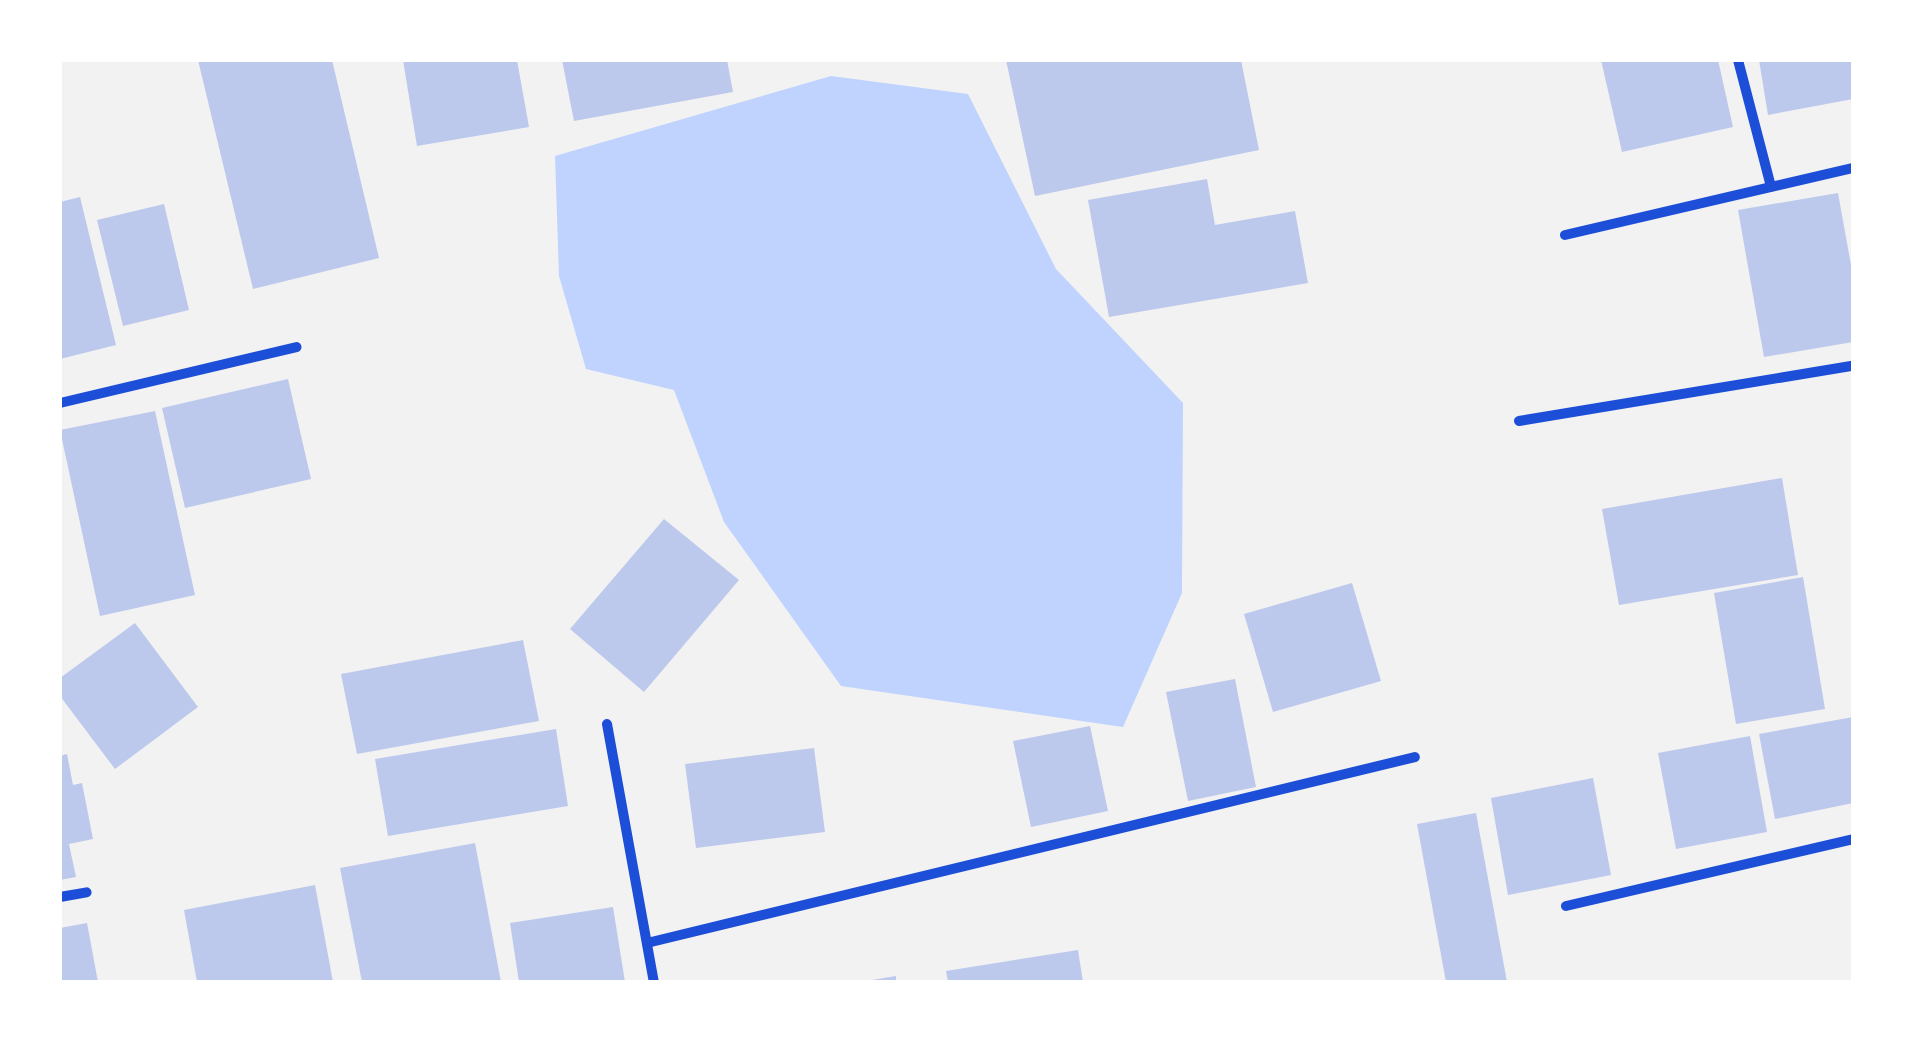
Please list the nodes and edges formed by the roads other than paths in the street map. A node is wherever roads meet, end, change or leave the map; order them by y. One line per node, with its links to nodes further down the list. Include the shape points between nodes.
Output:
1 (1738, 60): 3 (street)
2 (1853, 168): 3 (street)
3 (1771, 187): 4 (street)
4 (1566, 235)
5 (296, 347): 7 (street)
6 (1853, 366): 8 (street)
7 (60, 403)
8 (1519, 421)
9 (608, 724): 15 (street)
10 (1414, 757): 15 (street)
11 (1853, 839): 14 (street)
12 (87, 892): 13 (street)
13 (60, 897)
14 (1566, 906)
15 (647, 943): 16 (street)
16 (654, 982)

